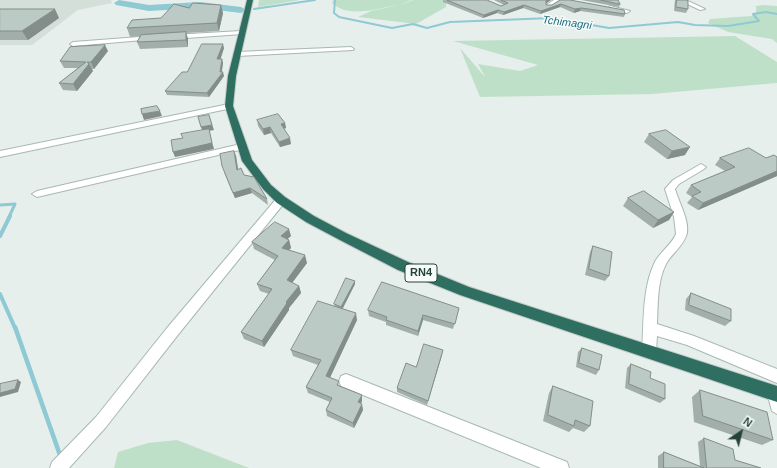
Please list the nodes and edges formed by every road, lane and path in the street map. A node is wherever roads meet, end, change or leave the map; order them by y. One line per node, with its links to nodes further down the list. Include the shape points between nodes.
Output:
1 (250, 0): 8 (highway, RN4)
2 (558, 0): 4 (street)
3 (682, 0): 6 (street)
4 (548, 6)
5 (605, 7): 7 (street)
6 (702, 9)
7 (627, 11)
8 (241, 34): 9 (street); 11 (highway, RN4)
9 (74, 44)
10 (351, 49): 11 (street)
11 (237, 54): 12 (highway, RN4)
12 (229, 106): 13 (highway, RN4); 14 (street, via 173,120)
13 (241, 147): 16 (street); 17 (highway, RN4, via 257,176)
14 (0, 154)
15 (701, 167): 18 (street, via 676,182 670,189 681,232 678,241 660,264)
16 (37, 194)
17 (281, 200): 19 (highway, RN4, via 310,219 403,266 466,291); 23 (street, via 101,422)
18 (651, 328): 19 (street); 20 (street, via 689,340)
19 (649, 352): 22 (highway, RN4)
20 (777, 376)
21 (346, 381): 24 (street)
22 (776, 398)
23 (58, 468)
24 (561, 468)

